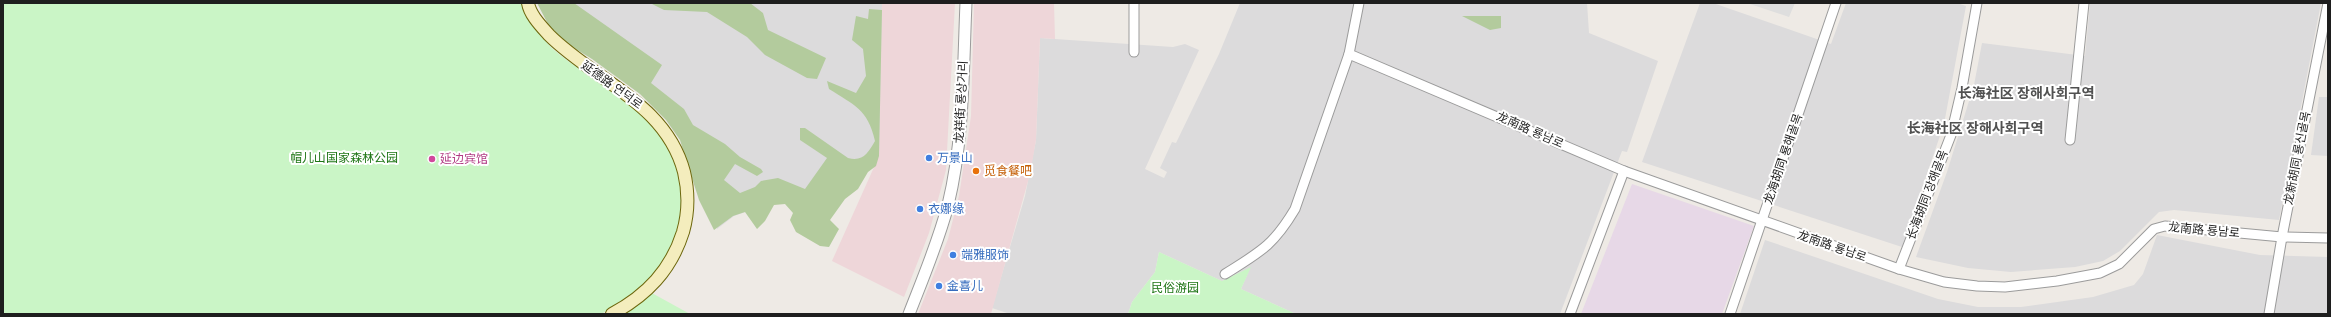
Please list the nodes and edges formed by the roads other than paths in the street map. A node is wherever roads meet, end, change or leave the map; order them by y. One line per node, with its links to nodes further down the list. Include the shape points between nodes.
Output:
1 (528, 3): 18 (main road, 延德路 연덕로, via 529,10 544,30 566,52 628,94 645,109 671,141 681,160 686,178 687,219 675,251 659,278 644,294)
2 (966, 3): 19 (street, 龙祥街 룡상거리, via 961,121 953,178 934,251)
3 (1134, 3): 9 (street)
4 (1359, 3): 10 (street)
5 (1836, 3): 13 (street, 龙海胡同 룡해골목)
6 (1977, 3): 16 (street, 长海胡同 장해골목, via 1962,88 1950,135)
7 (2084, 3): 11 (street)
8 (2328, 3): 14 (street, 龙新胡同 룡신골목)
9 (1134, 52)
10 (1349, 54): 12 (street, 龙南路 룡남로); 17 (street, via 1295,208 1285,226 1266,248)
11 (2070, 140)
12 (1624, 172): 13 (street, 龙南路 룡남로); 20 (street)
13 (1762, 221): 16 (street, 龙南路 룡남로); 21 (street, 龙海胡同 룡해골목)
14 (2282, 237): 15 (street, 龙南路 룡남로); 16 (street, 龙南路 룡남로, via 2164,226 2154,229 2118,264 2100,273 2005,287 1944,282); 22 (street, 龙新胡同 룡신골목)
15 (2328, 238)
16 (1899, 269)
17 (1224, 274)
18 (612, 314)
19 (909, 314)
20 (1570, 314)
21 (1730, 314)
22 (2269, 314)

